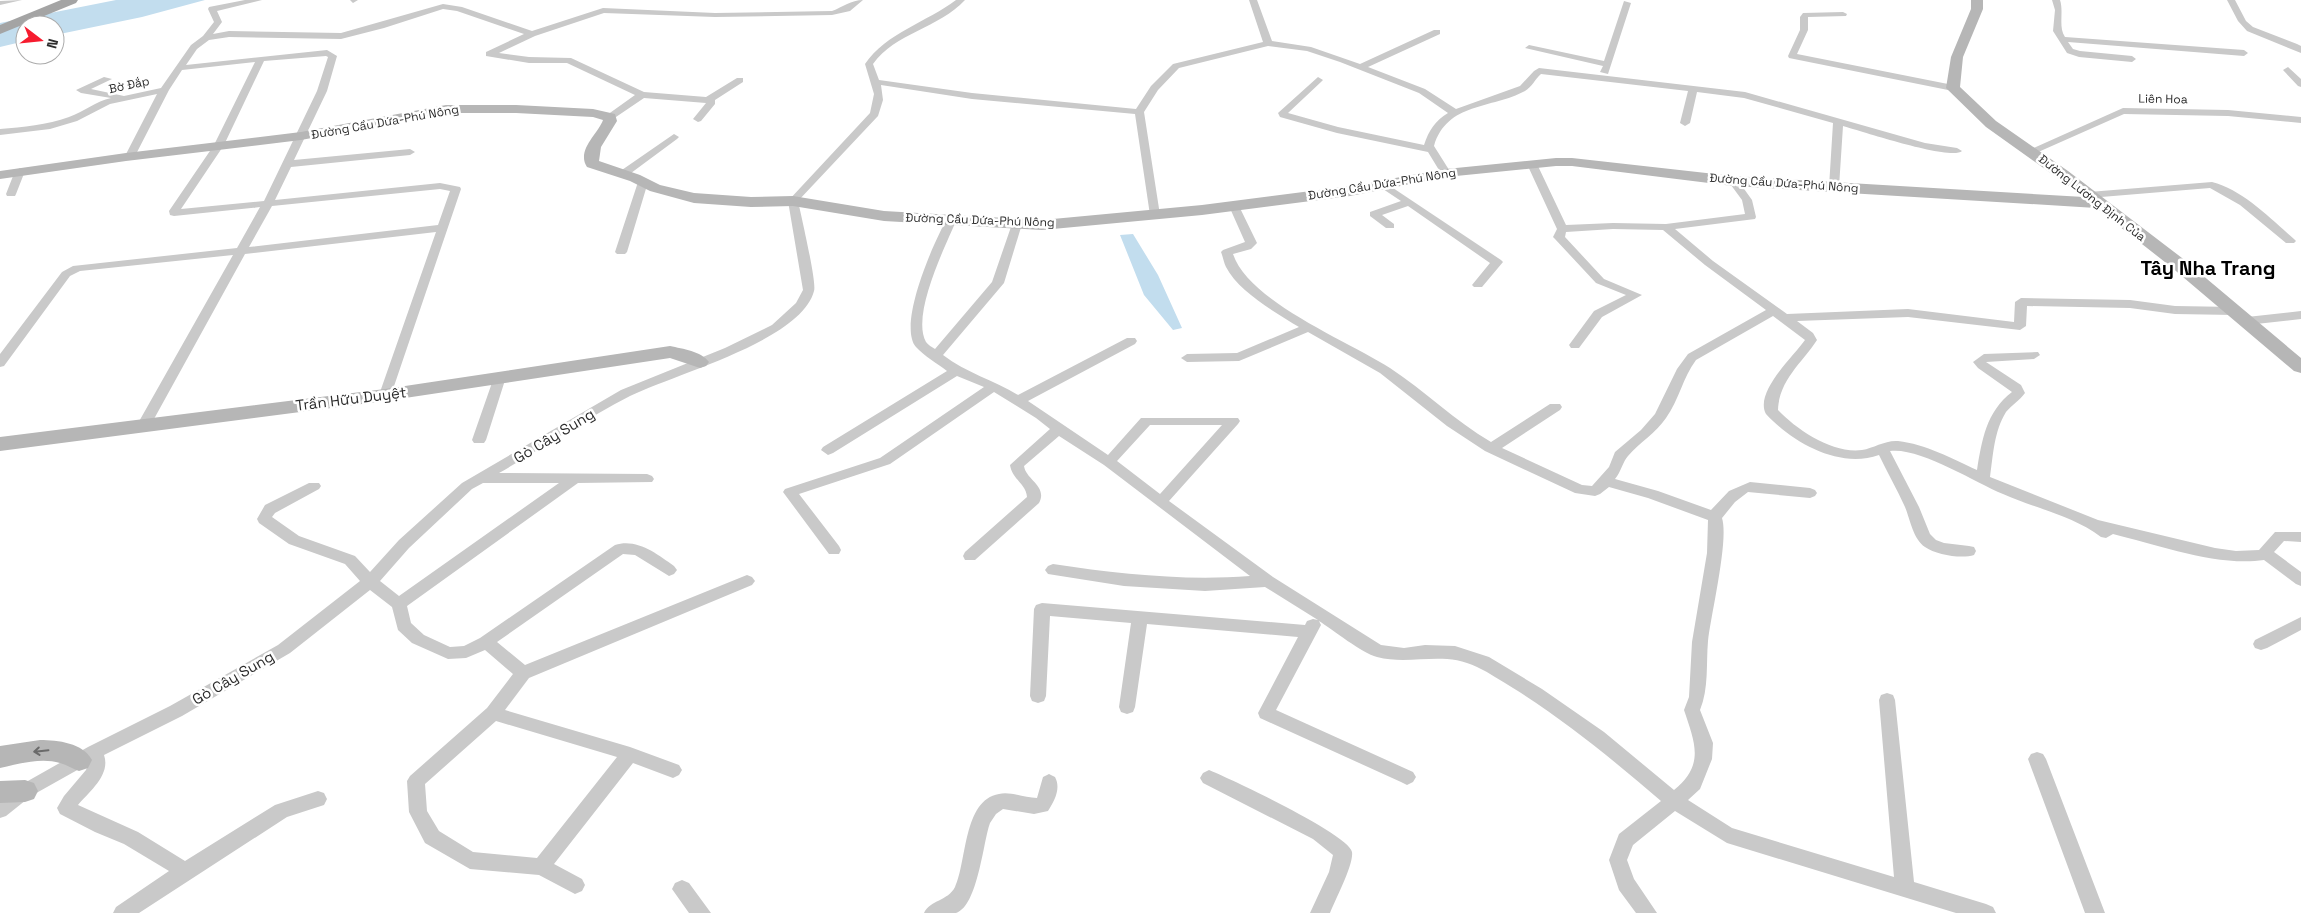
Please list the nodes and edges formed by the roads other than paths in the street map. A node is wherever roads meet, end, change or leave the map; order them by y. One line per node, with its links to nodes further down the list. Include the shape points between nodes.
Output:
1 (18, 0): 11 (street)
2 (51, 0): 14 (main road)
3 (72, 0): 15 (main road)
4 (258, 0): 18 (street, via 212,9 218,22)
5 (859, 0): 17 (street, via 847,9 832,13 724,15 602,10)
6 (961, 0): 34 (street, via 872,59 869,64)
7 (1253, 0): 20 (street)
8 (1978, 0): 37 (street, via 1957,57)
9 (2056, 0): 19 (street, via 2059,10 2057,31)
10 (2231, 0): 22 (street, via 2244,23 2256,32)
11 (0, 3)
12 (1628, 3): 26 (street)
13 (1843, 14): 37 (street, via 1806,15 1804,30 1792,56)
14 (0, 21)
15 (0, 30)
16 (1437, 32): 27 (street)
17 (532, 34): 18 (street, via 459,8 443,6 341,36 230,34); 39 (street, via 489,54 529,60 568,60)
18 (206, 38): 28 (street, via 194,47)
19 (2063, 38): 23 (street); 25 (street, via 2070,50 2079,54)
20 (1268, 43): 27 (street, via 1308,49); 42 (street, via 1176,66 1154,88)
21 (1529, 48): 26 (street)
22 (2301, 50)
23 (2244, 52)
24 (261, 59): 28 (street); 50 (street, via 327,53 332,56 322,91); 52 (street)
25 (2132, 59)
26 (1608, 64): 30 (street)
27 (1360, 67): 43 (street, via 1422,91)
28 (179, 68): 38 (street)
29 (2288, 70): 35 (street)
30 (1604, 78): 36 (street); 43 (street, via 1539,71 1522,88)
31 (107, 79): 40 (street, via 82,90)
32 (740, 80): 41 (street)
33 (1318, 80): 53 (street, via 1283,115)
34 (876, 82): 42 (street, via 972,96); 70 (street, via 880,102 875,114)
35 (2301, 84)
36 (1693, 88): 47 (street, via 1745,95); 48 (street)
37 (1953, 88): 54 (street, Đường Lương Định Của, via 1991,124)
38 (164, 90): 40 (street, Bờ Đắp); 57 (street, Bờ Đắp)
39 (642, 95): 41 (street); 44 (street)
40 (123, 98): 49 (street, Bờ Đắp, via 47,127)
41 (708, 100): 45 (street, via 712,102)
42 (1139, 112): 74 (street)
43 (1454, 112): 53 (street, via 1435,132 1429,143)
44 (610, 118): 50 (street, Đường Cầu Dứa-Phú Nông, via 593,113 464,108); 62 (street, Đường Cầu Dứa-Phú Nông, via 590,158 592,164)
45 (698, 118)
46 (2301, 120): 54 (street, Liên Hoa, via 2228,113 2123,111)
47 (1838, 122): 55 (street, via 1924,146); 67 (street)
48 (1685, 123)
49 (0, 132)
50 (301, 136): 52 (street, Đường Cầu Dứa-Phú Nông); 58 (street)
51 (674, 137): 62 (street)
52 (219, 145): 57 (street, Đường Cầu Dứa-Phú Nông); 72 (street, via 174,213)
53 (1430, 149): 61 (street)
54 (2032, 150): 69 (street, Đường Lương Định Của)
55 (1957, 151)
56 (410, 152): 58 (street)
57 (130, 156): 60 (street, Đường Cầu Dứa-Phú Nông)
58 (288, 164): 72 (street)
59 (1532, 164): 61 (street, Đường Cầu Dứa-Phú Nông); 64 (street, Đường Cầu Dứa-Phú Nông, via 1572,162); 80 (street)
60 (20, 172): 63 (street, Đường Cầu Dứa-Phú Nông); 68 (street)
61 (1446, 173): 66 (street, Đường Cầu Dứa-Phú Nông)
62 (622, 174): 65 (street, Đường Cầu Dứa-Phú Nông)
63 (0, 175)
64 (1733, 181): 67 (street, Đường Cầu Dứa-Phú Nông); 78 (street, via 1747,200 1751,217)
65 (643, 182): 70 (street, Đường Cầu Dứa-Phú Nông, via 676,195 694,198 751,202); 83 (street)
66 (1384, 186): 71 (street); 73 (street, Đường Cầu Dứa-Phú Nông)
67 (1834, 187): 69 (street, Đường Cầu Dứa-Phú Nông)
68 (11, 194)
69 (2093, 199): 81 (street, via 2212,185 2228,191); 85 (street, Đường Lương Định Của)
70 (793, 200): 75 (street, Đường Cầu Dứa-Phú Nông, via 853,212); 96 (street, Gò Cây Sung, via 809,290 801,305 776,328)
71 (1409, 202): 77 (street, via 1374,214); 84 (street, via 1497,262)
72 (267, 204): 79 (street, via 451,186 456,189); 82 (street)
73 (1234, 206): 74 (street, Đường Cầu Dứa-Phú Nông); 90 (street, via 1251,243 1227,252 1236,274 1270,305)
74 (1155, 215): 76 (street, Đường Cầu Dứa-Phú Nông, via 1042,225)
75 (951, 221): 76 (street, Đường Cầu Dứa-Phú Nông); 94 (street, via 923,286 918,316 921,345)
76 (1017, 224): 94 (street, via 998,283)
77 (1390, 226)
78 (1666, 227): 80 (street); 86 (street)
79 (442, 228): 82 (street); 102 (street)
80 (1562, 229): 92 (street, via 1559,237 1600,281 1636,295 1598,314)
81 (2290, 241)
82 (241, 251): 97 (street, via 77,268 66,274); 105 (street)
83 (622, 252)
84 (1478, 285)
85 (2234, 310): 88 (street, via 2021,302 2020,326 1908,313); 89 (street, Đường Lương Định Của)
86 (1773, 311): 88 (street); 117 (street, via 1692,357 1661,416 1620,455 1616,468)
87 (2301, 315): 89 (street)
88 (1786, 318): 110 (street, via 1806,332 1811,340 1777,384 1771,406 1776,418 1795,432 1840,453 1860,456)
89 (2247, 321): 98 (street, Đường Lương Định Của)
90 (1310, 327): 95 (street, via 1239,357); 109 (street, via 1384,370)
91 (1131, 341): 103 (street)
92 (1575, 344)
93 (2034, 355): 113 (street, via 1980,359 1982,365 2016,388 2018,393 2000,409 1989,435)
94 (936, 356): 99 (street)
95 (1187, 358)
96 (700, 362): 100 (street, Trần Hữu Duyệt, via 670,352); 114 (street, Gò Cây Sung, via 626,393)
97 (0, 363)
98 (2301, 367)
99 (956, 371): 101 (street); 111 (street)
100 (500, 377): 102 (street, Trần Hữu Duyệt); 107 (street)
101 (994, 386): 103 (street); 123 (street, via 885,461 790,492)
102 (385, 395): 105 (street, Trần Hữu Duyệt)
103 (1019, 400): 106 (street)
104 (1555, 407): 109 (street)
105 (144, 425): 108 (street, Trần Hữu Duyệt)
106 (1058, 429): 112 (street); 126 (street, via 1018,465 1018,473 1033,488 1034,499)
107 (479, 440)
108 (0, 444)
109 (1492, 448): 117 (street, via 1580,490 1595,491)
110 (1882, 448): 113 (street, via 1891,445 1923,451); 124 (street, via 1924,537 1942,548)
111 (828, 450)
112 (1110, 462): 120 (street); 120 (street, via 1146,421 1233,421)
113 (1983, 477): 125 (street, via 2010,492 2053,506 2102,529 2215,553)
114 (482, 478): 115 (street); 132 (street, Gò Cây Sung, via 447,503)
115 (576, 478): 116 (street); 133 (street)
116 (647, 478)
117 (1606, 481): 121 (street, via 1653,494)
118 (314, 486): 132 (street, via 270,509 264,519 294,540 350,560)
119 (1810, 493): 121 (street, via 1742,488 1736,490)
120 (1161, 501): 129 (street)
121 (1714, 517): 155 (street, via 1714,553 1700,642 1697,697 1692,710 1704,743 1703,759 1694,784)
122 (2301, 537): 125 (street, via 2280,536)
123 (834, 550)
124 (1969, 551)
125 (2267, 554): 130 (street)
126 (970, 556)
127 (669, 570): 138 (street, via 640,550 620,549)
128 (1053, 570): 129 (street, via 1124,580 1205,585)
129 (1268, 580): 134 (street)
130 (2301, 580)
131 (747, 581): 140 (street)
132 (370, 582): 133 (street); 147 (street, Gò Cây Sung, via 284,649 176,711)
133 (399, 604): 138 (street, via 404,626 418,640 448,653 466,652)
134 (1318, 613): 137 (street); 155 (street, via 1378,651 1404,654 1455,652 1483,662 1598,737)
135 (1140, 617): 137 (street); 141 (street, via 1042,609); 143 (street)
136 (2301, 623): 139 (street)
137 (1309, 632): 150 (street, via 1266,713)
138 (486, 642): 140 (street)
139 (2261, 644)
140 (523, 673): 144 (street)
141 (1038, 696)
142 (1887, 700): 161 (street)
143 (1127, 707)
144 (493, 713): 145 (street); 157 (street, via 416,781 418,812 432,837 470,860)
145 (630, 754): 149 (street); 157 (street)
146 (0, 756): 147 (street, one-way to 146, via 46,749)
147 (86, 756): 153 (street, Gò Cây Sung); 158 (street, via 98,759 97,768 66,808 131,838)
148 (2037, 759): 168 (street)
149 (673, 770)
150 (1406, 777)
151 (1209, 778): 165 (street, via 1320,833 1343,852)
152 (1049, 782): 164 (street, via 1042,805 1000,801 988,809 978,829 961,894 953,905)
153 (12, 791): 156 (street, Gò Cây Sung)
154 (318, 799): 158 (street, via 281,811)
155 (1673, 800): 161 (street, via 1727,834); 166 (street, via 1626,840 1618,860 1626,884)
156 (0, 810)
157 (541, 867): 159 (street)
158 (185, 871): 162 (street)
159 (575, 885)
160 (682, 889): 163 (street)
161 (1905, 889): 167 (street)
162 (123, 913)
163 (701, 913)
164 (934, 913)
165 (1320, 913)
166 (1647, 913)
167 (1986, 913)
168 (2095, 913)

